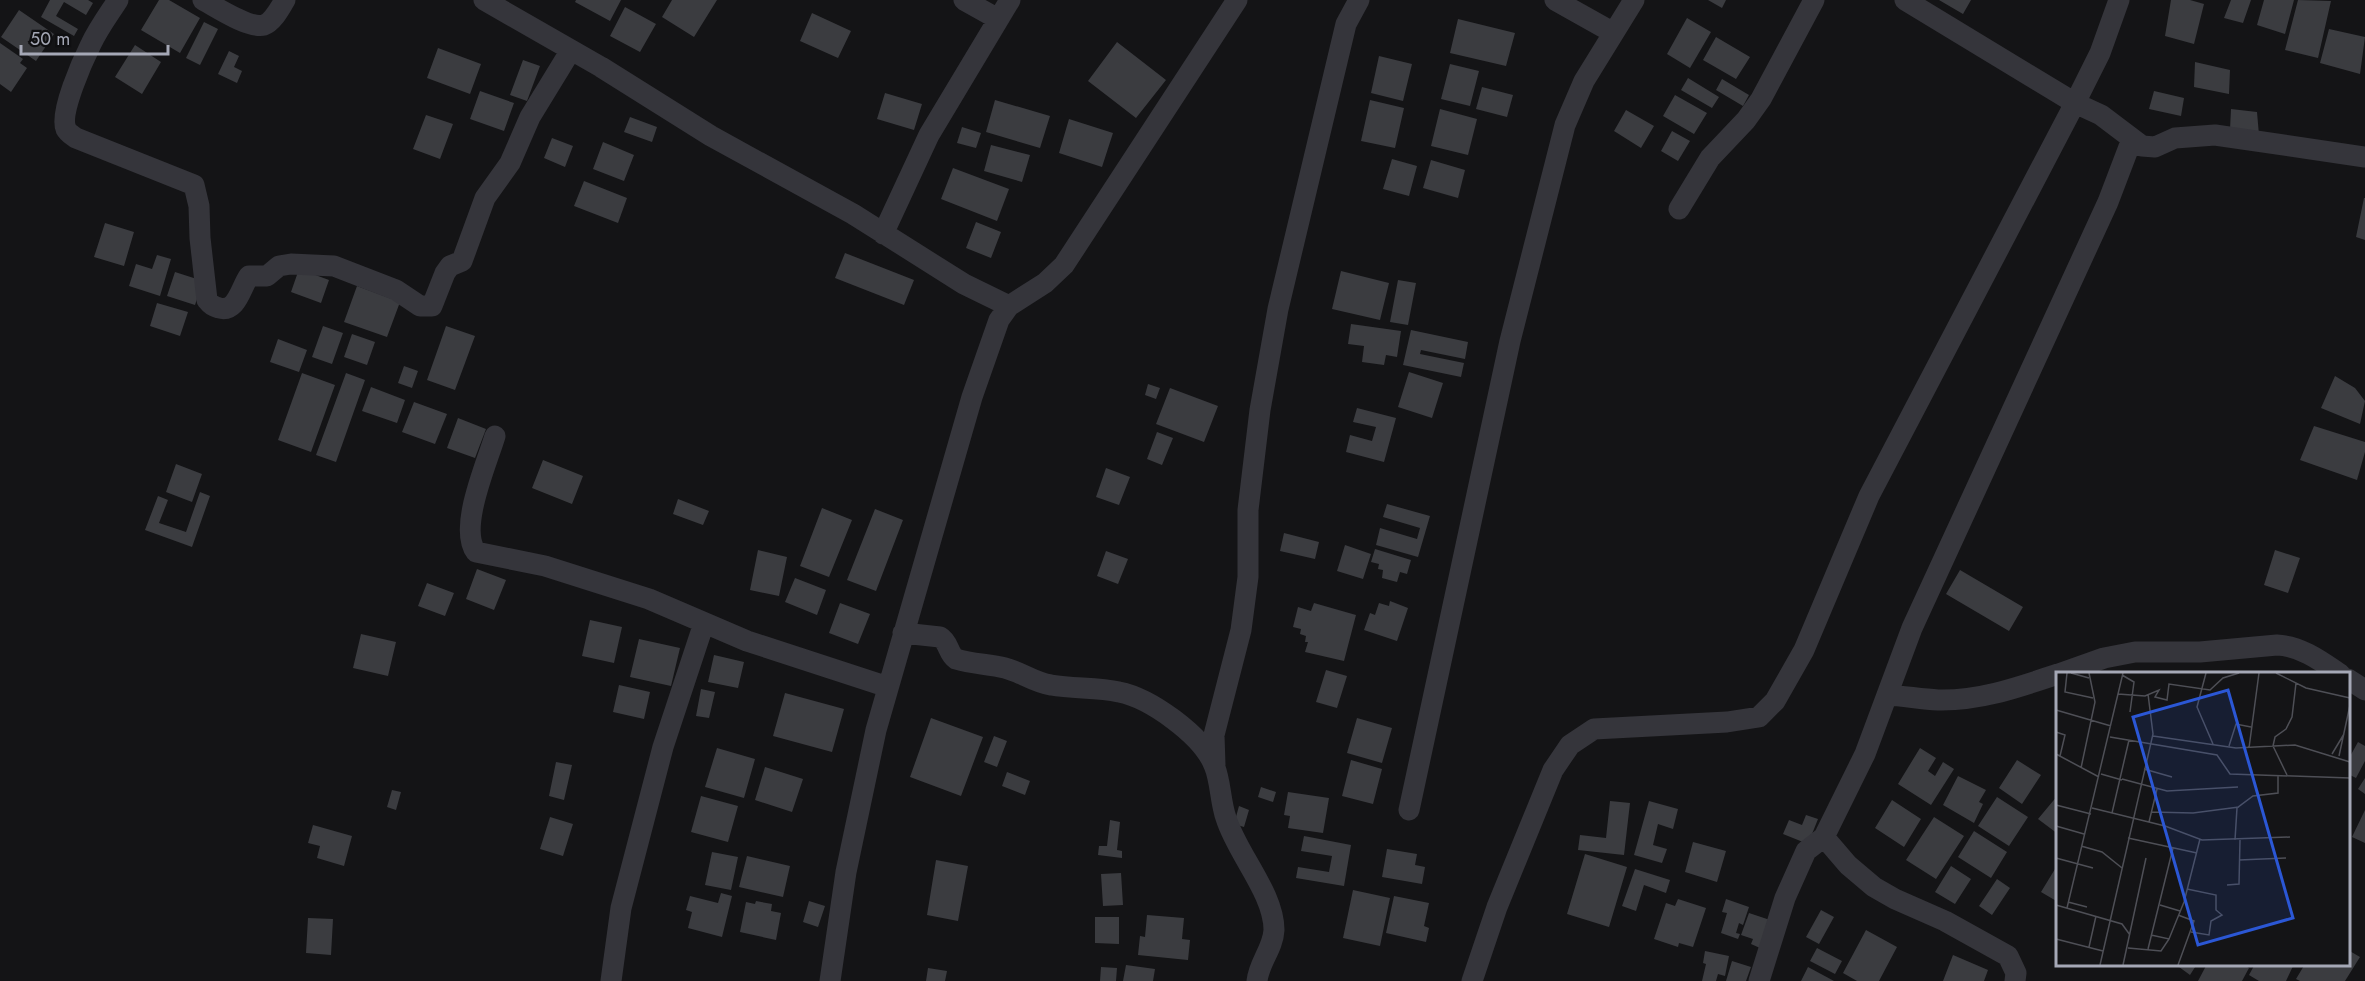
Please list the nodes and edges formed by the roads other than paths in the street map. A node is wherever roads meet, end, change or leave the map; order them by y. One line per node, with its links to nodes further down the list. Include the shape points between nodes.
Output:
1 (118, 0): 16 (street, via 92,42 75,84 65,126 76,138 194,185 207,300 225,309 238,297 249,276 267,276 279,266 291,264 334,266 396,290 420,306 432,306 450,266 462,261 485,198 510,163 530,117)
2 (203, 0): 3 (street, via 246,22 264,25)
3 (285, 0)
4 (484, 0): 16 (street)
5 (964, 0): 14 (street)
6 (1010, 0): 14 (street)
7 (1237, 0): 22 (street, via 1064,265 1045,283)
8 (1359, 0): 33 (street, via 1346,24 1278,309 1248,510 1248,577 1241,630 1214,735)
9 (1555, 0): 15 (street)
10 (1634, 0): 15 (street)
11 (1814, 0): 20 (street, via 1761,99 1710,158)
12 (1905, 0): 17 (street)
13 (2119, 0): 17 (street, via 2100,53)
14 (998, 20): 21 (street, via 929,135)
15 (1612, 32): 34 (street, via 1565,125 1510,341)
16 (571, 50): 21 (street)
17 (2075, 103): 18 (street, via 2101,115); 39 (street, via 1869,496 1803,650 1774,701 1760,717 1594,729 1570,745 1553,770 1497,907)
18 (2132, 139): 19 (street, via 2142,146 2154,147 2175,138 2215,135); 32 (street, via 2108,202 1916,618)
19 (2365, 157)
20 (1679, 209)
21 (883, 234): 22 (street, via 964,284)
22 (1009, 306): 25 (street, via 999,320 972,397)
23 (495, 436): 24 (street, via 472,512 470,538 476,552 545,566 649,599)
24 (704, 622): 30 (street, via 747,641); 36 (street, via 660,758 621,908)
25 (903, 633): 30 (street); 33 (street, via 940,637 956,659 1004,668 1049,685 1122,692 1180,725)
26 (2064, 672): 27 (street, via 2135,652 2200,652 2277,645 2288,645 2313,656)
27 (2337, 672)
28 (2056, 675): 32 (street, via 2005,692 1967,699)
29 (2350, 680): 31 (street)
30 (888, 687): 37 (street, via 846,872)
31 (2365, 690)
32 (1887, 695): 35 (street, via 1865,754)
33 (1215, 765): 38 (street, via 1226,818 1272,917 1274,930)
34 (1409, 810)
35 (1824, 837): 40 (street, via 1806,851 1785,898); 41 (street, via 1874,887 2008,956 2016,973)
36 (611, 981)
37 (830, 981)
38 (1257, 981)
39 (1472, 981)
40 (1759, 981)
41 (2015, 981)

